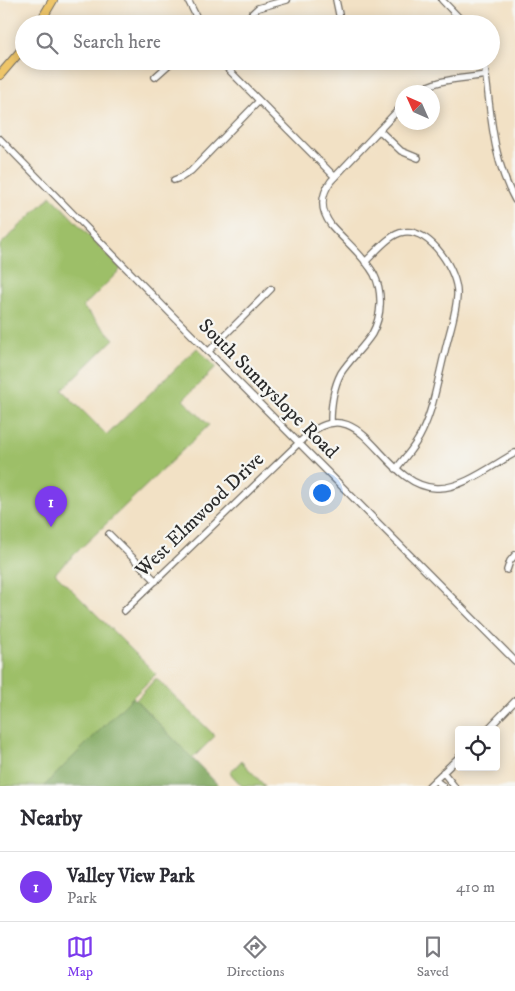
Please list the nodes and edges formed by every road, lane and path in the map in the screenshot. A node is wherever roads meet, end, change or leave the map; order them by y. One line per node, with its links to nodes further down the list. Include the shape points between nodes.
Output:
1 (53, 0): 7 (main road)
2 (188, 0): 8 (street)
3 (287, 0): 6 (street)
4 (336, 0): 10 (street)
5 (442, 0): 11 (street)
6 (272, 2): 9 (street)
7 (44, 15)
8 (196, 15)
9 (251, 15)
10 (339, 15)
11 (457, 15)
12 (15, 58): 16 (main road)
13 (163, 70): 18 (street)
14 (229, 70): 20 (street)
15 (485, 70): 17 (street)
16 (0, 75)
17 (486, 76): 19 (street); 27 (street, via 496,149)
18 (155, 77)
19 (431, 85)
20 (259, 101): 25 (street); 26 (street, via 191,170)
21 (395, 113): 22 (street)
22 (379, 130): 24 (street, via 401,151); 25 (street)
23 (0, 139): 30 (street, South Sunnyslope Road)
24 (418, 158)
25 (335, 177): 28 (street, via 323,196 323,211 331,225)
26 (174, 180)
27 (515, 200)
28 (365, 262): 31 (street, via 380,289 380,311 373,333 337,381); 34 (street, via 397,234 410,232 427,240 444,258 452,270 457,289 430,413 416,443)
29 (271, 289): 30 (street)
30 (208, 352): 32 (street, South Sunnyslope Road)
31 (331, 422): 32 (street, West Elmwood Drive, via 318,426); 34 (street, via 355,428)
32 (299, 443): 38 (street, West Elmwood Drive); 40 (street, South Sunnyslope Road)
33 (515, 453): 34 (street, via 469,479 442,488 420,485)
34 (396, 469)
35 (109, 534): 38 (street)
36 (515, 555): 37 (street)
37 (507, 570)
38 (156, 581): 39 (street, West Elmwood Drive)
39 (124, 611)
40 (515, 661)
41 (515, 701): 42 (street)
42 (491, 726)
43 (455, 761): 44 (street)
44 (443, 772): 45 (street); 48 (street)
45 (435, 780): 46 (street); 47 (street)
46 (429, 786)
47 (443, 786)
48 (454, 786)

